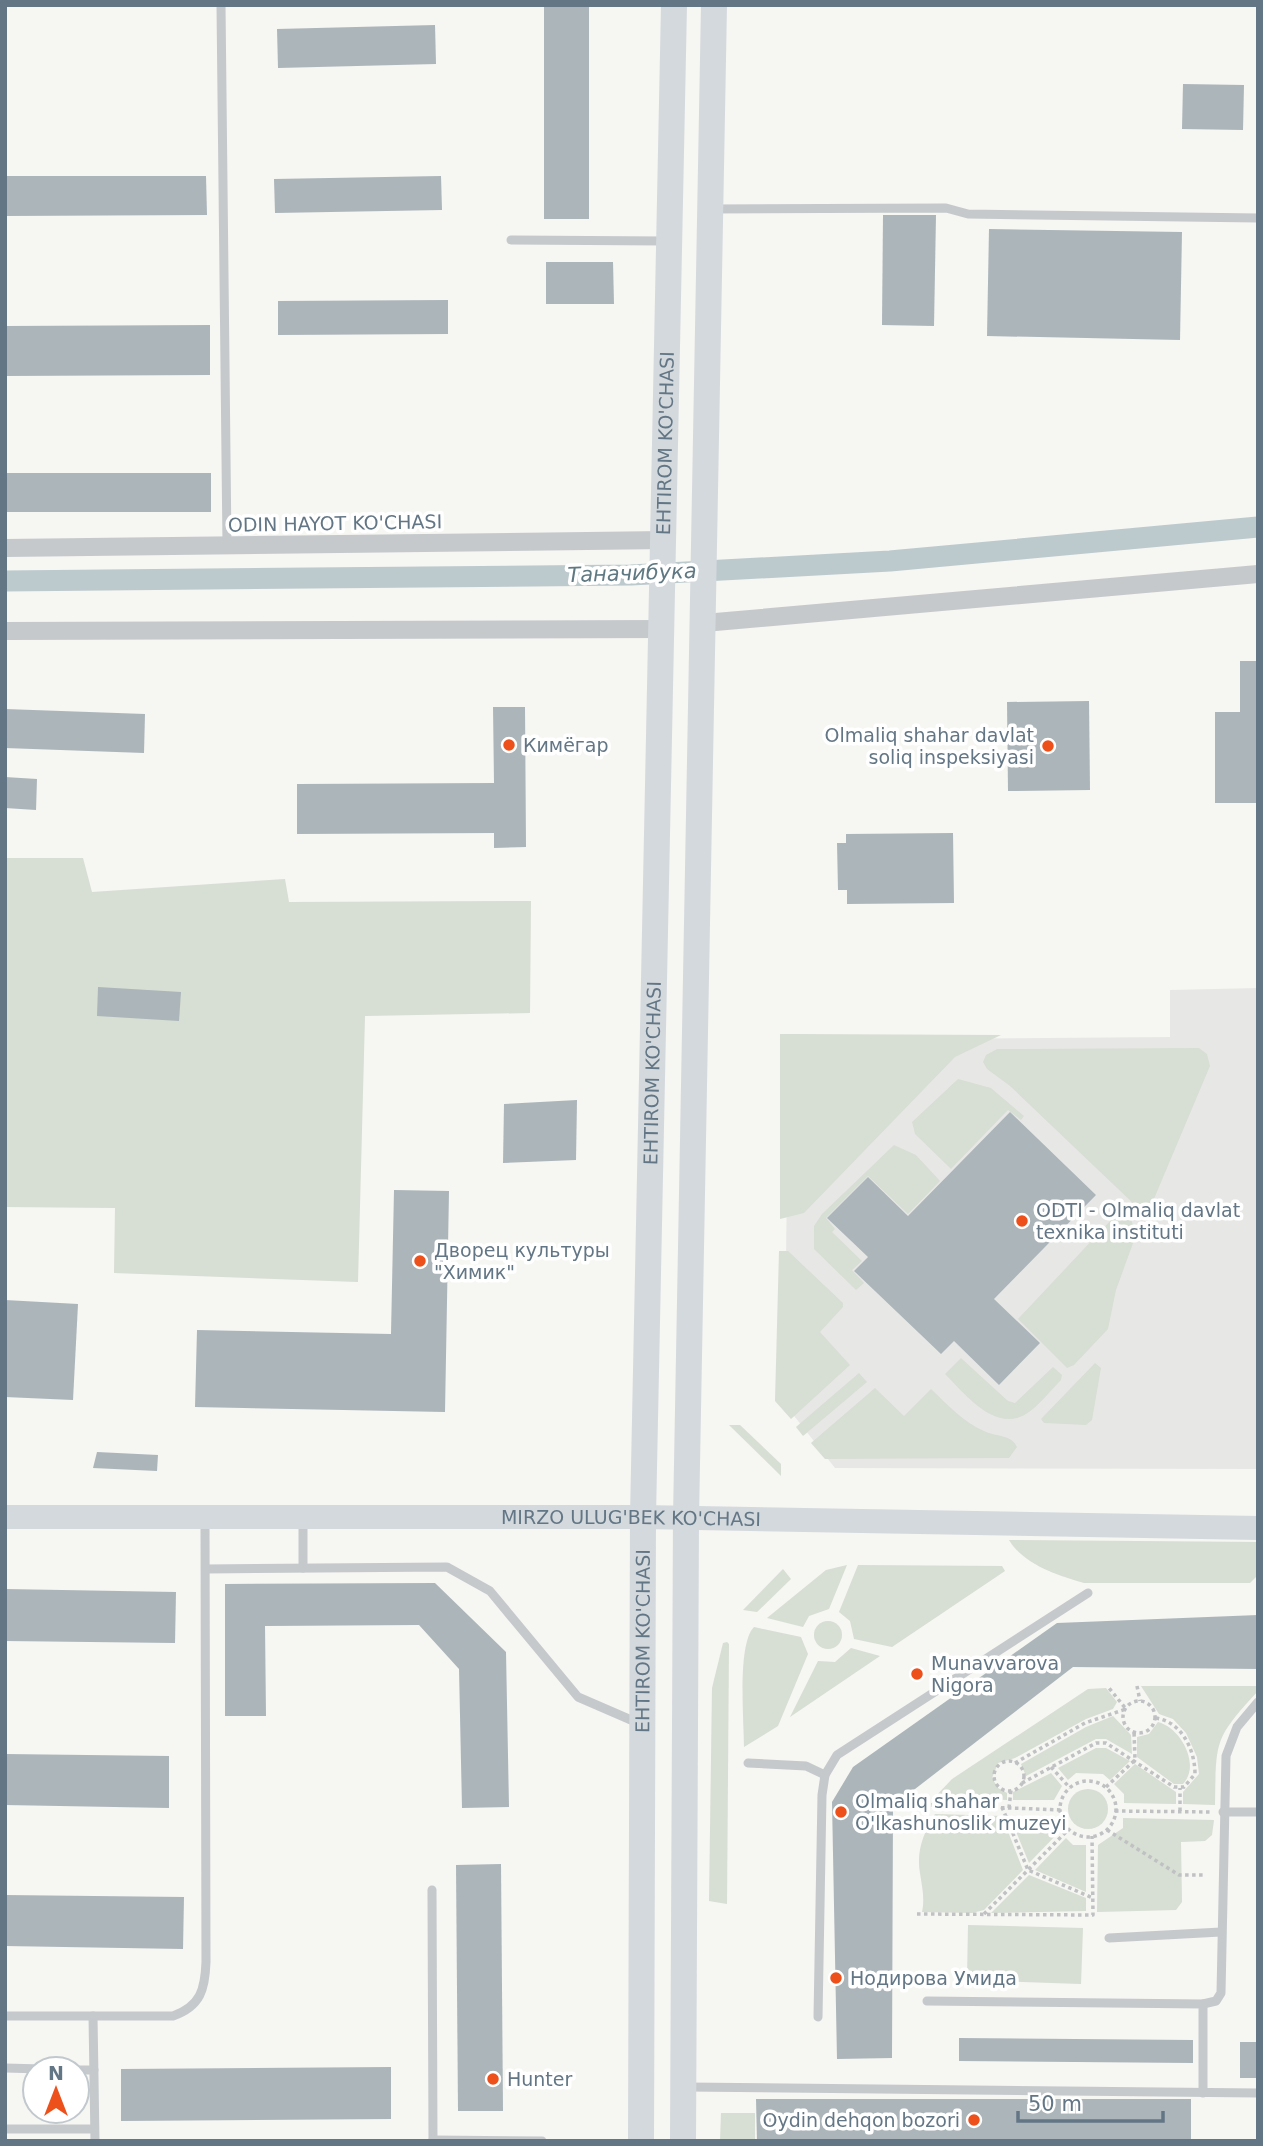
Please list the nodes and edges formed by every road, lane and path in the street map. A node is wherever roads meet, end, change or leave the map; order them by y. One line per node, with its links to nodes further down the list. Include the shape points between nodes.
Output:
1 (221, 5): 9 (lane)
2 (674, 5): 7 (main road, EHTIROM KO'CHASI)
3 (714, 5): 4 (main road, EHTIROM KO'CHASI)
4 (711, 209): 5 (lane, via 946,208 968,214); 12 (main road, EHTIROM KO'CHASI)
5 (1258, 218)
6 (511, 240): 7 (lane)
7 (670, 241): 8 (main road, EHTIROM KO'CHASI)
8 (666, 540): 9 (street, ODIN HAYOT KO'CHASI); 13 (main road, EHTIROM KO'CHASI)
9 (227, 546): 10 (street, ODIN HAYOT KO'CHASI)
10 (5, 548)
11 (1258, 575): 12 (street)
12 (704, 617): 19 (main road, EHTIROM KO'CHASI)
13 (664, 629): 14 (street); 18 (main road, EHTIROM KO'CHASI)
14 (5, 631)
15 (5, 1517): 16 (main road, MIRZO ULUG'BEK KO'CHASI)
16 (205, 1517): 17 (main road, MIRZO ULUG'BEK KO'CHASI); 22 (lane)
17 (303, 1517): 18 (main road, MIRZO ULUG'BEK KO'CHASI); 21 (lane)
18 (643, 1517): 19 (main road, MIRZO ULUG'BEK KO'CHASI); 30 (main road, EHTIROM KO'CHASI)
19 (686, 1517): 20 (main road, MIRZO ULUG'BEK KO'CHASI); 67 (main road, EHTIROM KO'CHASI)
20 (1258, 1528)
21 (303, 1568): 22 (lane); 30 (lane, via 447,1567 490,1591 578,1697)
22 (206, 1569): 64 (lane, via 205,1985 189,2010 173,2016)
23 (1088, 1593): 36 (lane, via 837,1755)
24 (1137, 1686): 26 (path)
25 (1109, 1688): 28 (path)
26 (1140, 1701): 28 (path); 29 (path, via 1150,1705)
27 (1258, 1702): 48 (lane, via 1237,1727 1226,1756)
28 (1125, 1709): 31 (path, via 1124,1722); 34 (path, via 1085,1723)
29 (1155, 1718): 31 (path, via 1147,1730); 40 (path, via 1177,1726 1190,1750 1195,1774)
30 (642, 1725): 75 (main road, EHTIROM KO'CHASI)
31 (1134, 1731): 32 (path)
32 (1135, 1760): 35 (path, via 1106,1744 1096,1744); 38 (path); 40 (path)
33 (748, 1763): 36 (lane, via 806,1766)
34 (1015, 1763): 37 (path, via 1023,1771); 41 (path, via 1004,1762 994,1774 1000,1787)
35 (1051, 1767): 37 (path); 39 (path)
36 (825, 1776): 65 (lane)
37 (1022, 1783): 41 (path)
38 (1106, 1787): 39 (path, via 1076,1782); 46 (path, via 1116,1797)
39 (1070, 1788): 45 (path, via 1062,1795)
40 (1180, 1788): 47 (path)
41 (1010, 1790): 44 (path)
42 (931, 1805): 43 (path)
43 (1002, 1807): 44 (path); 53 (path)
44 (1009, 1808): 45 (path)
45 (1062, 1810): 50 (path, via 1061,1821)
46 (1115, 1811): 47 (path); 51 (path, via 1115,1823)
47 (1180, 1812): 48 (path)
48 (1223, 1812): 49 (lane); 59 (lane)
49 (1258, 1812)
50 (1069, 1829): 52 (path, via 1075,1835); 53 (path)
51 (1107, 1830): 52 (path); 54 (path, via 1179,1875)
52 (1092, 1836): 56 (path)
53 (1028, 1870): 56 (path); 58 (path)
54 (1204, 1875)
55 (432, 1890): 72 (lane)
56 (1093, 1898): 58 (path, via 1093,1915)
57 (917, 1914): 58 (path)
58 (982, 1916)
59 (1221, 1931): 60 (lane); 62 (lane, via 1220,1996)
60 (1109, 1938)
61 (927, 2001): 62 (lane)
62 (1203, 2004): 68 (lane)
63 (5, 2016): 64 (lane)
64 (93, 2016): 66 (lane)
65 (818, 2017)
66 (94, 2070): 71 (lane)
67 (684, 2087): 68 (lane); 76 (main road, EHTIROM KO'CHASI)
68 (1203, 2093): 69 (lane)
69 (1258, 2093)
70 (5, 2129): 71 (lane)
71 (94, 2129): 73 (lane)
72 (433, 2140): 74 (lane)
73 (95, 2141)
74 (542, 2141)
75 (641, 2141)
76 (684, 2141)

